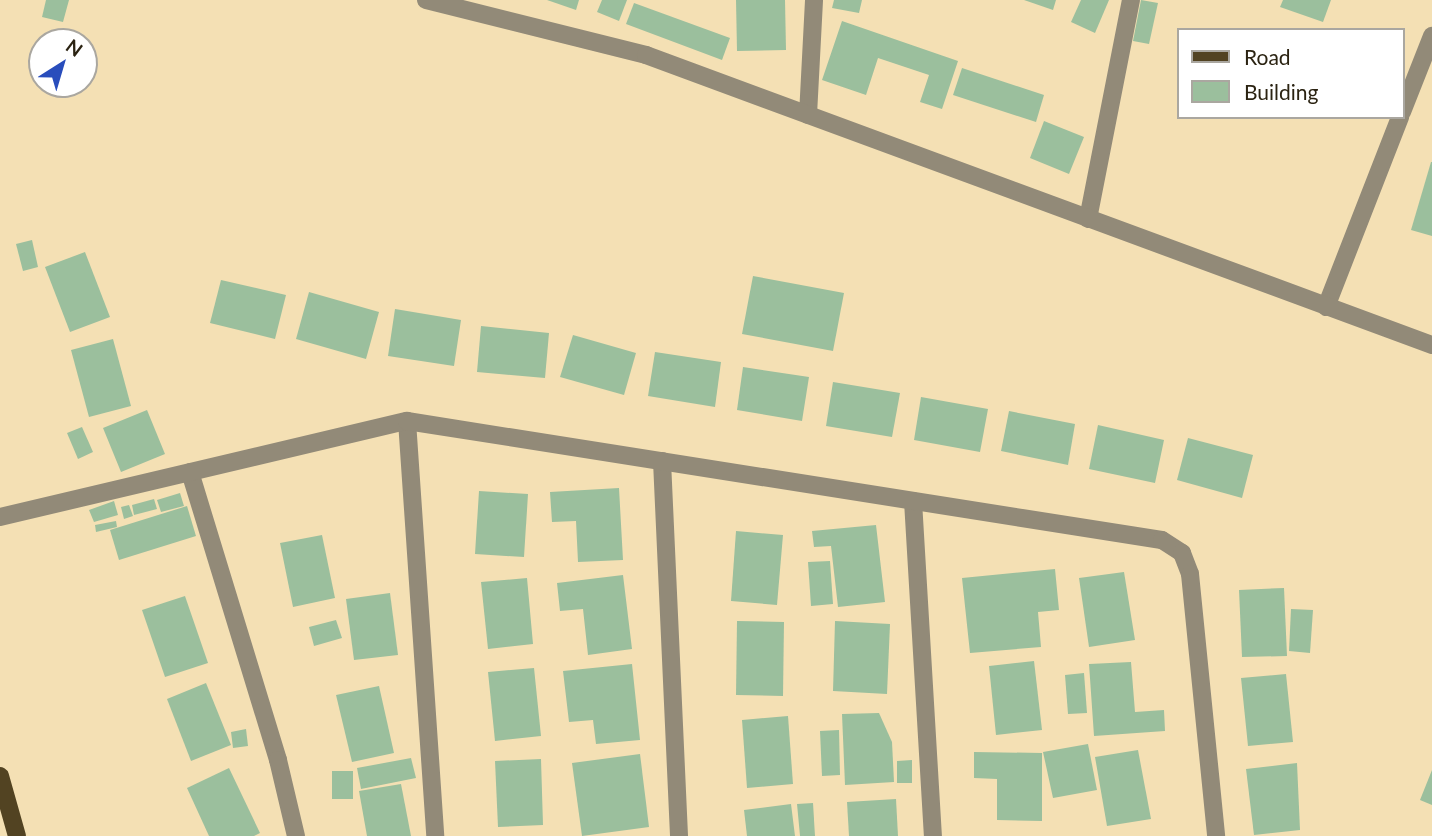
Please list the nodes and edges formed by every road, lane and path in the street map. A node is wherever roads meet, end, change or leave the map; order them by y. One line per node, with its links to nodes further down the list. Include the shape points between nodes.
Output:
1 (426, 0): 4 (street)
2 (814, 0): 7 (street)
3 (1131, 0): 9 (street)
4 (489, 8): 7 (street, via 646,55)
5 (1432, 36): 6 (street)
6 (1404, 107)
7 (808, 115): 9 (street)
8 (1399, 119): 10 (street)
9 (1088, 219): 10 (street)
10 (1326, 307): 11 (street)
11 (1432, 345)
12 (407, 421): 13 (street); 14 (street); 20 (street)
13 (662, 461): 15 (street); 21 (street)
14 (190, 472): 16 (street); 19 (street, via 278,760)
15 (913, 501): 22 (street); 23 (street, via 1162,540 1182,553 1190,574)
16 (0, 517)
17 (0, 776): 18 (main road)
18 (17, 836)
19 (296, 836)
20 (435, 836)
21 (679, 836)
22 (933, 836)
23 (1216, 836)

